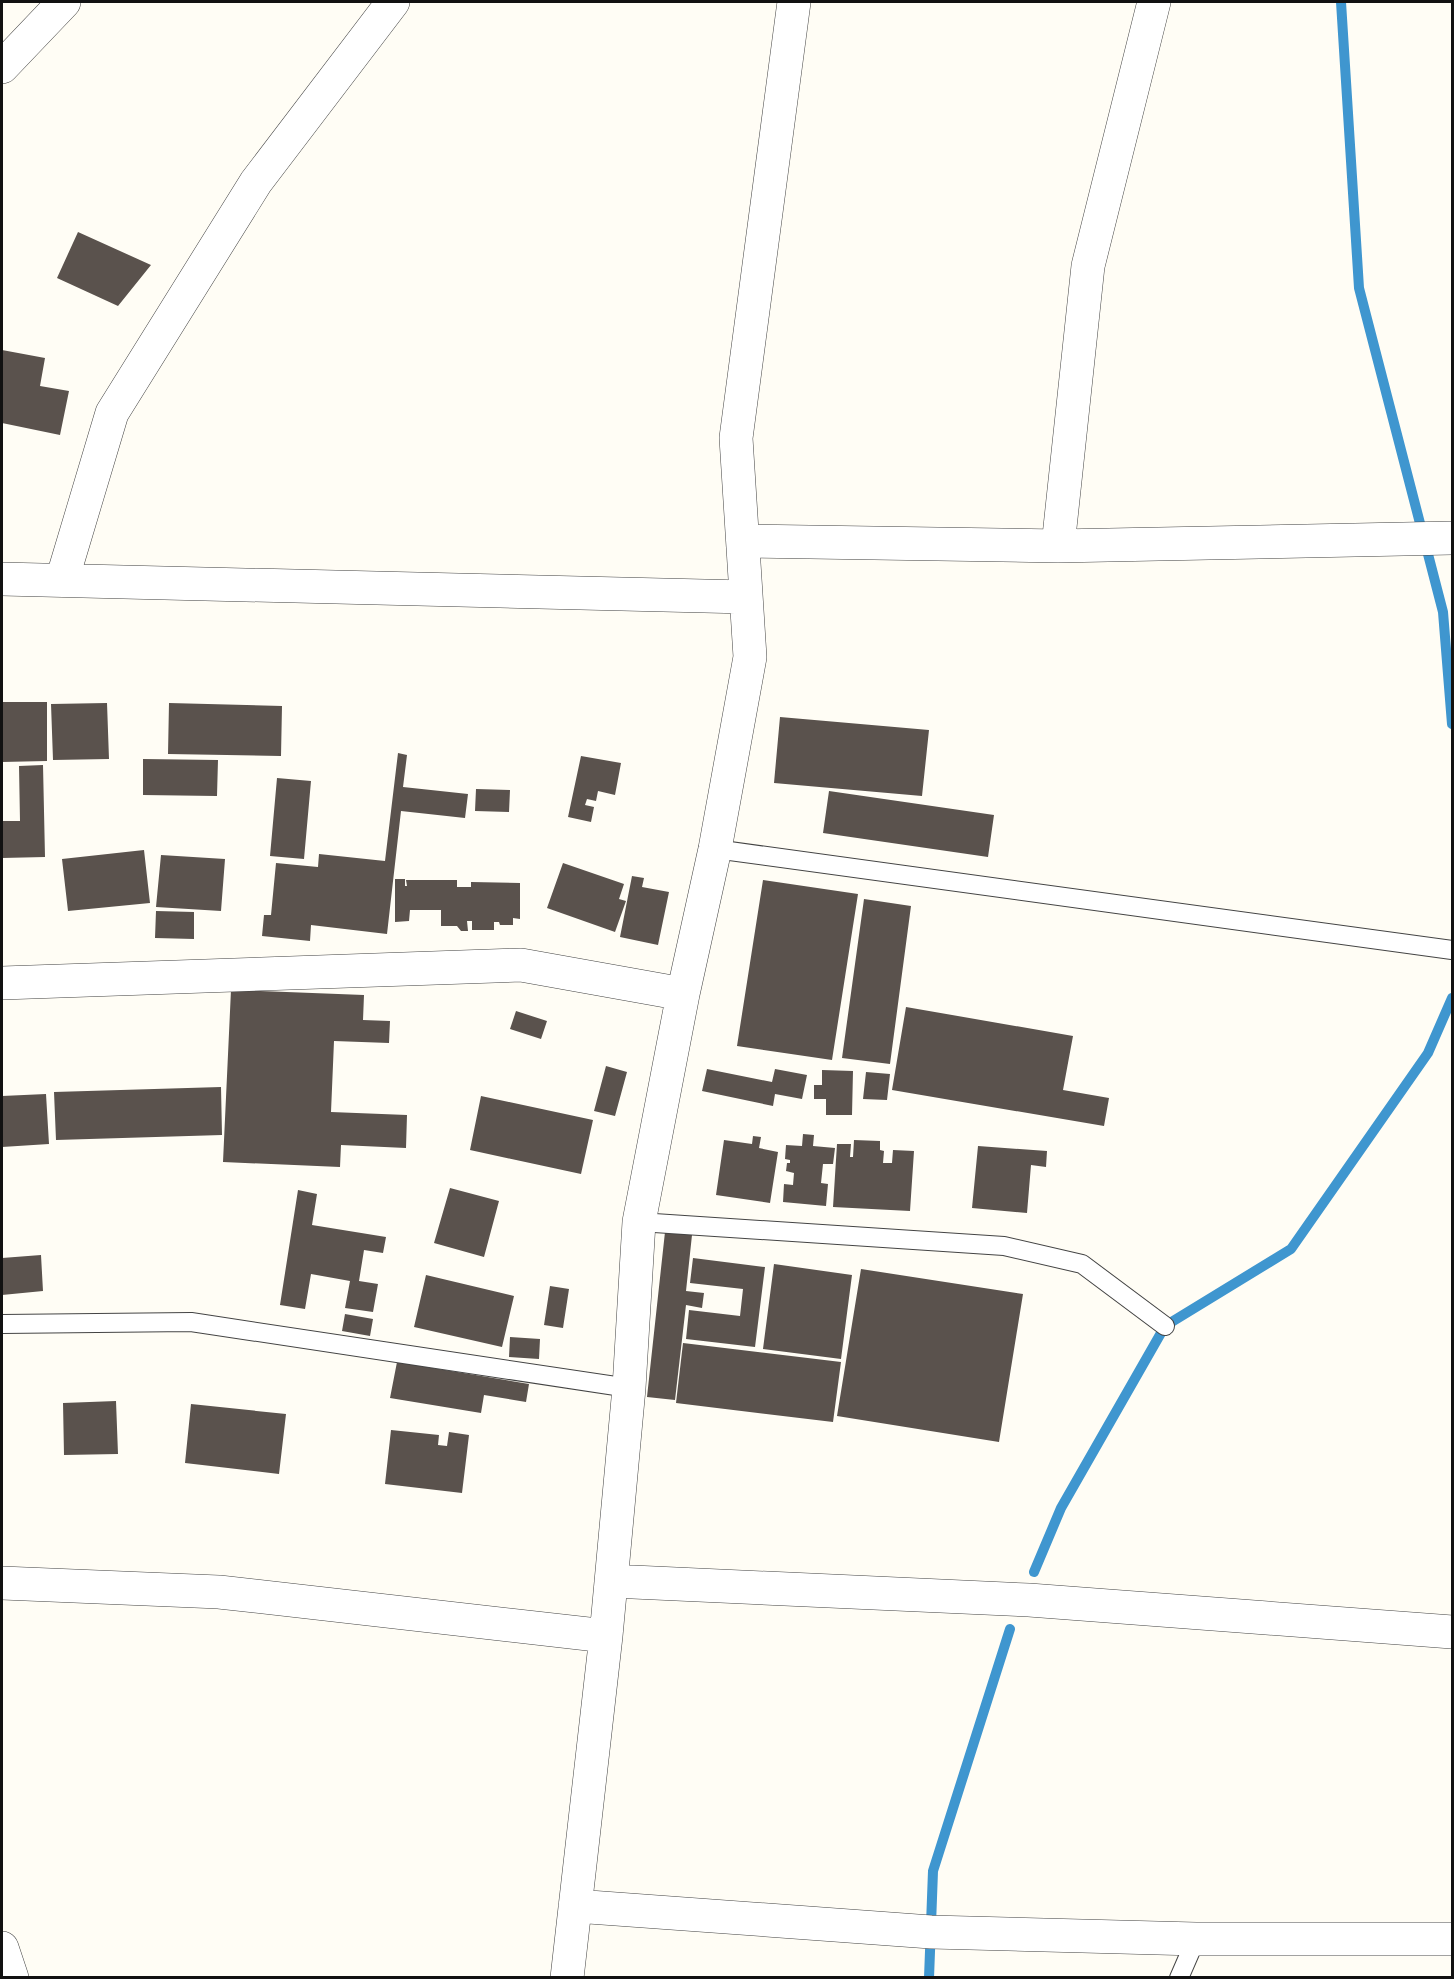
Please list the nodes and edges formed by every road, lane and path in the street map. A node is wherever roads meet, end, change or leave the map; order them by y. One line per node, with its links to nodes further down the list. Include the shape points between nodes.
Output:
1 (64, 2): 5 (street)
2 (393, 2): 10 (street, via 256,182 112,413)
3 (794, 2): 7 (street, via 736,438)
4 (1154, 2): 8 (street, via 1088,266)
5 (2, 67)
6 (1452, 538): 8 (street)
7 (743, 542): 8 (street); 11 (street)
8 (1058, 546)
9 (2, 579): 10 (street)
10 (62, 580): 11 (street)
11 (746, 597): 12 (street, via 750,657)
12 (715, 849): 13 (lane); 15 (street)
13 (1452, 950)
14 (2, 983): 15 (street, via 521,964)
15 (683, 994): 16 (street)
16 (639, 1222): 18 (lane, via 1004,1246 1082,1264); 19 (street)
17 (2, 1324): 19 (lane, via 191,1322)
18 (1165, 1326)
19 (629, 1388): 20 (street)
20 (611, 1581): 22 (street, via 1029,1600); 23 (street)
21 (2, 1583): 23 (street, via 219,1592)
22 (1452, 1632)
23 (606, 1636): 24 (street)
24 (575, 1906): 25 (street, via 931,1932); 29 (street)
25 (1196, 1939): 26 (street); 30 (lane)
26 (1452, 1939)
27 (2, 1948): 28 (street)
28 (12, 1977)
29 (567, 1977)
30 (1179, 1977)

